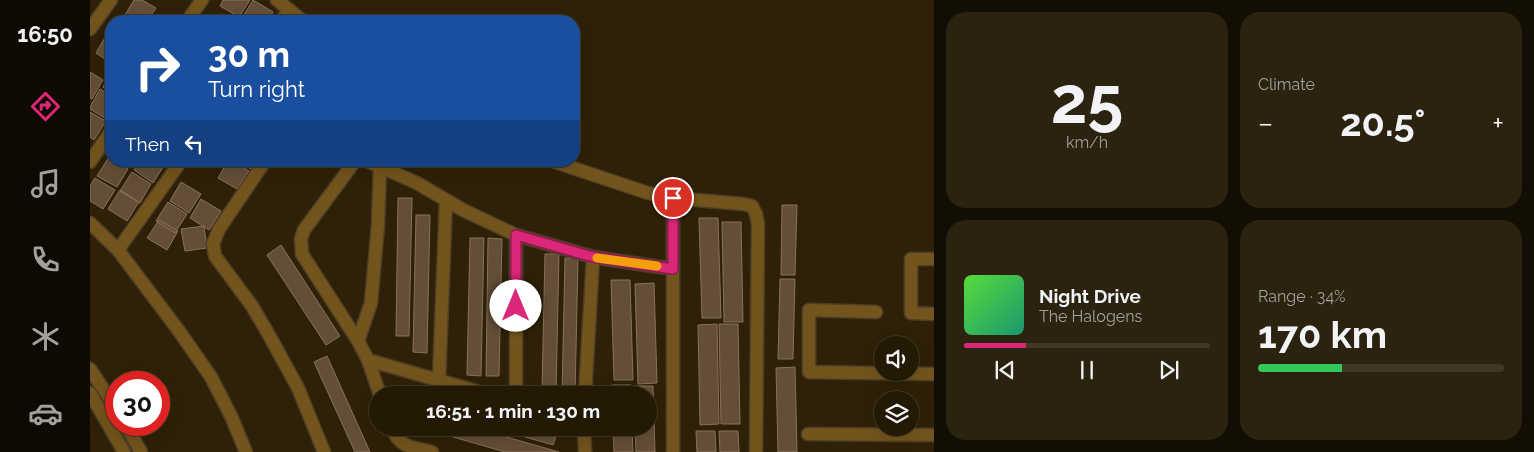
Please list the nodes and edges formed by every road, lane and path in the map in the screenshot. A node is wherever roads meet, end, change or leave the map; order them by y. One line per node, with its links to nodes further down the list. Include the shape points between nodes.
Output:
1 (111, 0): 6 (street)
2 (202, 0): 4 (street)
3 (277, 0): 5 (street)
4 (191, 15)
5 (284, 15)
6 (90, 29)
7 (105, 140): 8 (street)
8 (90, 162)
9 (177, 167): 18 (street)
10 (261, 167): 43 (street, via 219,229 213,244 215,256 270,335 301,395)
11 (351, 167): 24 (street, via 304,230 301,240 302,254)
12 (380, 167): 15 (street); 24 (street, via 371,302)
13 (570, 167): 14 (street)
14 (673, 198): 21 (street); 47 (street, via 743,204 752,206 756,214)
15 (446, 200): 17 (street); 28 (street)
16 (90, 223): 18 (street)
17 (516, 235): 19 (street); 31 (street)
18 (118, 250): 42 (street, via 211,377)
19 (593, 257): 21 (street); 32 (street)
20 (934, 259): 23 (street, via 911,259 911,314)
21 (673, 269): 46 (street)
22 (876, 312): 27 (street, via 809,310 809,372)
23 (934, 314)
24 (358, 341): 25 (street)
25 (368, 360): 28 (street); 29 (street)
26 (90, 369): 33 (street)
27 (934, 374)
28 (439, 380): 30 (street)
29 (377, 386)
30 (459, 386)
31 (516, 386)
32 (586, 386)
33 (105, 392)
34 (90, 393): 40 (street)
35 (808, 434): 36 (street)
36 (934, 435)
37 (132, 436): 41 (street)
38 (395, 436): 44 (street, via 404,444)
39 (584, 436): 45 (street)
40 (124, 452)
41 (141, 452)
42 (246, 452)
43 (324, 452)
44 (432, 452)
45 (585, 452)
46 (673, 452)
47 (756, 452)

